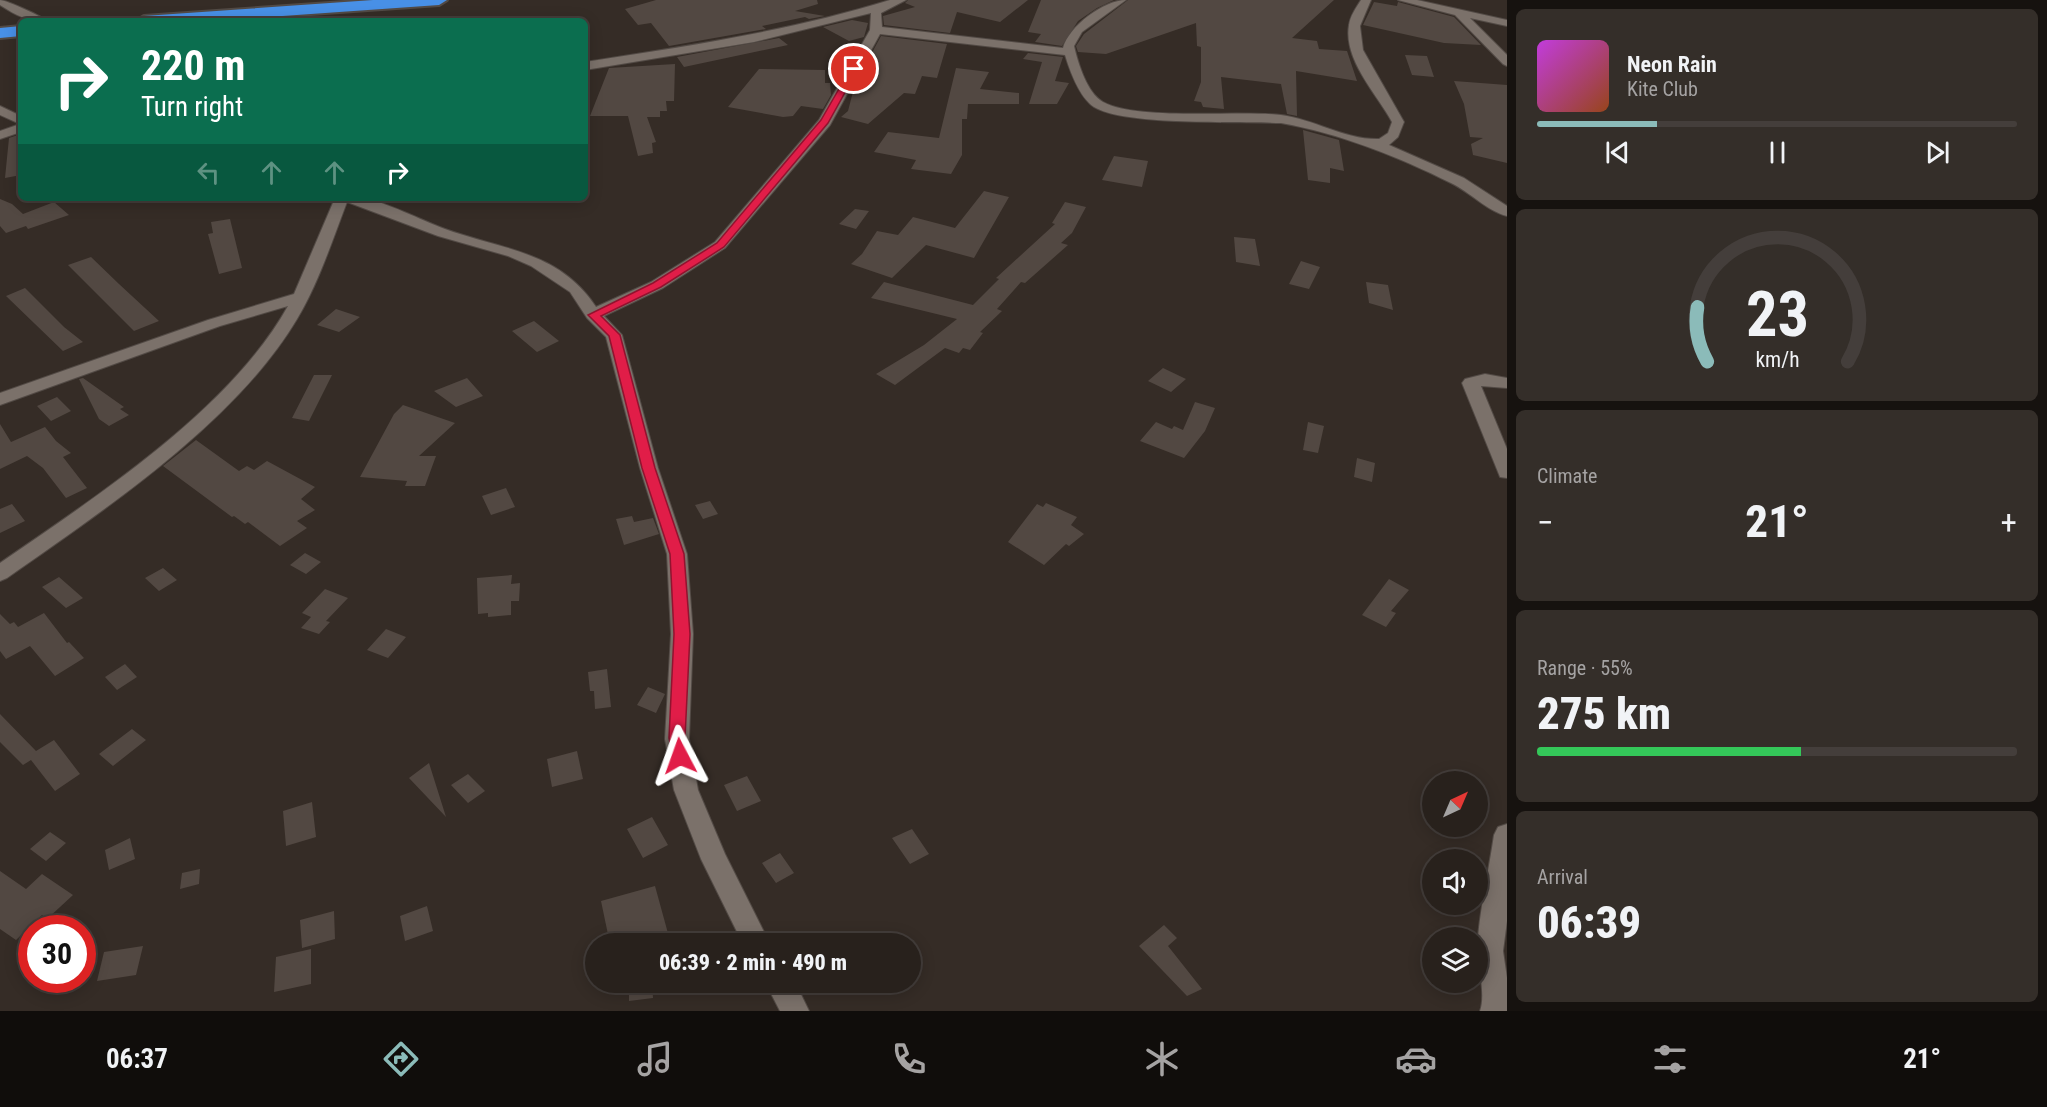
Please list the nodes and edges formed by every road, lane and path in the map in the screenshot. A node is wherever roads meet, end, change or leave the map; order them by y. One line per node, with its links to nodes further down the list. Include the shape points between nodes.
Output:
1 (0, 0): 9 (street)
2 (439, 0): 10 (highway)
3 (901, 0): 7 (street)
4 (1121, 0): 15 (street, via 1078,30 1068,46)
5 (1366, 0): 22 (street, via 1354,28 1355,38 1363,64 1398,122 1397,132 1391,138)
6 (1403, 0): 8 (street)
7 (882, 5): 12 (street, via 876,12); 17 (street, via 754,39)
8 (1461, 14): 11 (street); 16 (street)
9 (32, 18)
10 (186, 18)
11 (1507, 23)
12 (876, 30): 15 (street); 27 (street, via 825,122 720,245 657,285)
13 (18, 31): 14 (highway)
14 (0, 33)
15 (1069, 52): 22 (street, via 1096,104 1107,109 1296,121)
16 (1507, 62)
17 (588, 66)
18 (1, 113): 19 (street)
19 (18, 120)
20 (18, 129): 21 (street)
21 (0, 135)
22 (1374, 143): 25 (street, via 1459,181)
23 (341, 201): 26 (street)
24 (358, 201): 27 (street, via 536,263 576,289)
25 (1507, 212)
26 (300, 297): 29 (street, via 214,323); 31 (street, via 280,333 246,378 212,411 108,496)
27 (594, 315): 33 (street, via 614,335 649,468 677,554 682,634 677,738 686,790 714,859)
28 (1507, 383): 30 (street, via 1485,379 1471,382)
29 (0, 399)
30 (1507, 472)
31 (0, 573)
32 (1507, 835): 36 (street, via 1489,951 1497,1003)
33 (751, 933)
34 (785, 993): 35 (street)
35 (795, 1011)
36 (1494, 1011)

